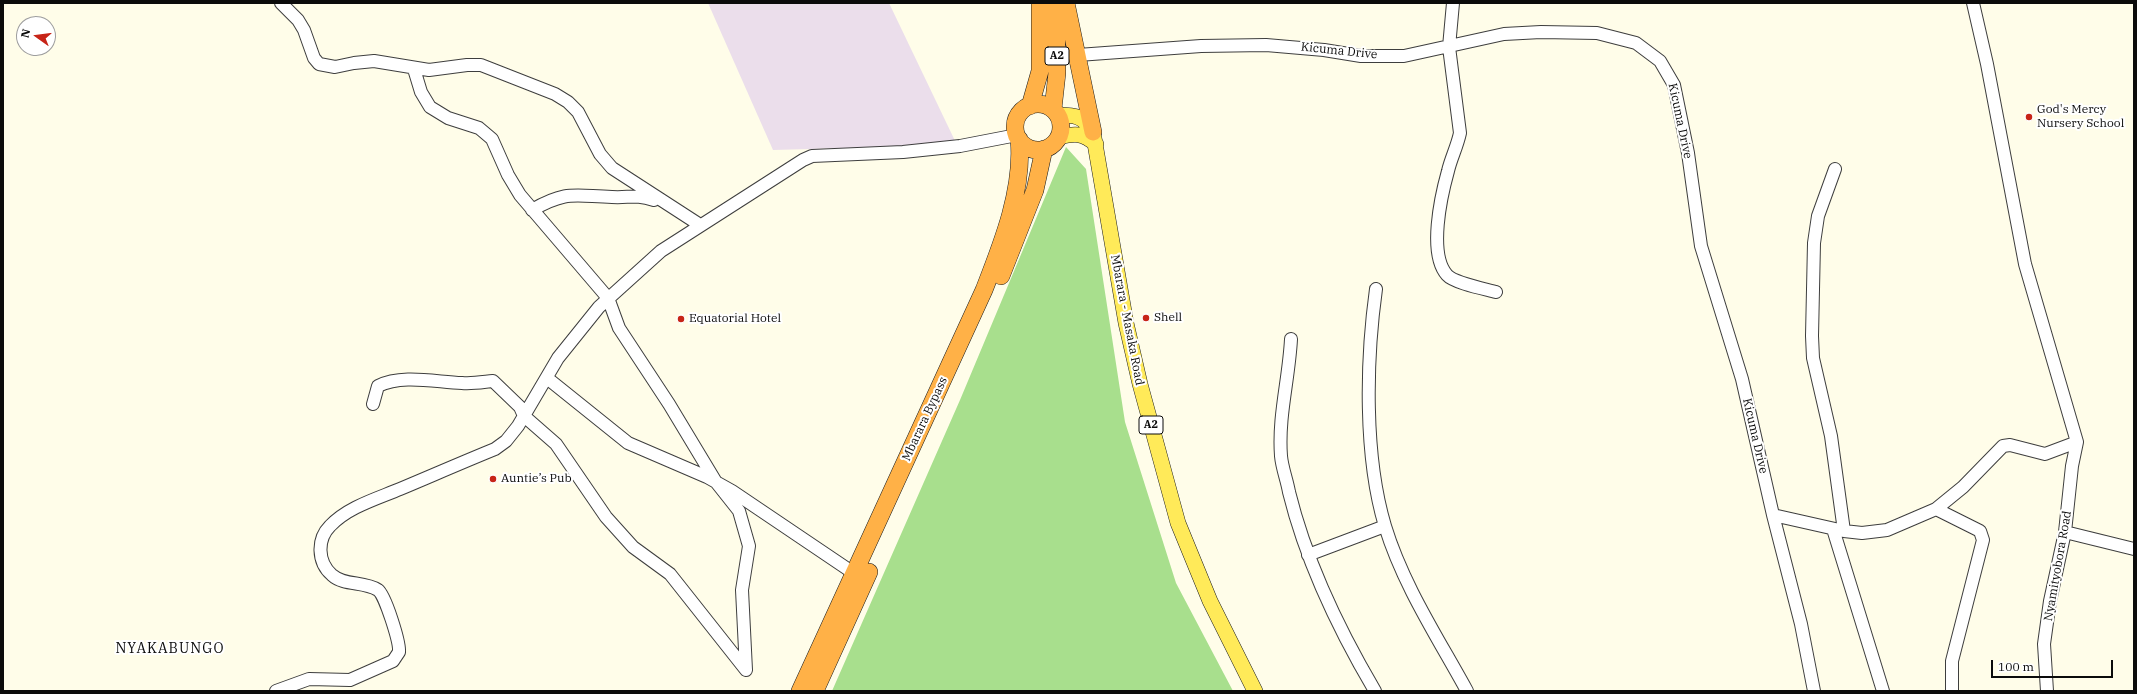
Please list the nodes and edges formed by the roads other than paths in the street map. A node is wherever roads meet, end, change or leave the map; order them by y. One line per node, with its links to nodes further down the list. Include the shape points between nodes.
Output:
1 (281, 3): 10 (street, via 298,20 319,64 335,67 374,61)
2 (1040, 3): 11 (highway, A2, via 1040,71)
3 (1056, 3): 7 (highway, A2)
4 (1066, 3): 7 (highway, A2)
5 (1453, 3): 8 (street)
6 (1973, 3): 28 (street, via 2025,264)
7 (1064, 26): 9 (highway, A2); 12 (highway, A2, via 1056,73)
8 (1449, 47): 9 (street, Kicuma Drive, via 1404,56 1361,56 1266,45 1201,46); 22 (street, via 1460,133 1439,213 1437,250 1441,266 1448,276); 31 (street, Kicuma Drive, via 1504,34 1597,33 1636,43 1660,61 1674,85 1688,153 1701,246 1742,379)
9 (1078, 55): 15 (highway, A2)
10 (414, 69): 18 (street, via 482,65 555,94 578,112 600,154 612,168); 19 (street, via 421,92 430,107 448,118 465,122 486,132 492,139 508,175)
11 (1030, 106): 12 (highway, via 1042,105); 14 (highway, A2, via 1018,116)
12 (1055, 112): 13 (highway, A2, via 1061,126); 15 (main road, via 1083,119)
13 (1059, 136): 15 (main road, via 1075,133); 16 (highway, via 1052,145)
14 (1018, 137): 16 (highway, via 1030,148); 20 (street, via 903,152 812,156); 37 (highway, Mbarara Bypass, via 1020,155 1015,189 999,253)
15 (1095, 138): 41 (main road, Mbarara - Masaka Road / A2, via 1126,323 1176,515 1210,601)
16 (1044, 149): 40 (highway, Mbarara Bypass, via 1035,190 1012,252)
17 (1835, 169): 33 (street, via 1818,216 1814,243 1812,336 1813,358 1831,436)
18 (667, 204): 19 (street, via 639,195 613,198 568,194); 20 (street)
19 (532, 210): 23 (street)
20 (700, 225): 23 (street, via 661,251)
21 (1376, 289): 32 (street, via 1370,329 1370,427 1372,467)
22 (1496, 292)
23 (608, 298): 25 (street, via 581,327); 29 (street, via 619,328)
24 (1290, 339): 36 (street, via 1290,356 1280,421 1281,458 1296,521)
25 (547, 378): 27 (street); 29 (street, via 628,443)
26 (373, 404): 27 (street, via 378,386 386,382 421,380 464,384 493,381 520,407)
27 (524, 416): 29 (street, via 556,444 606,517 633,547 670,574 746,670 742,590 749,546 739,511); 38 (street, via 506,440 495,449 356,508 330,525 320,542 320,555 325,566 331,574 340,579 373,588 381,593 397,638 399,652 392,661 350,680 309,679)
28 (2077, 442): 30 (street, via 2045,454 2010,444 2003,446 1964,487); 34 (street, Nyamityobora Road)
29 (716, 482): 37 (street)
30 (1936, 509): 33 (street, via 1887,530 1862,533); 46 (street, via 1980,531 1983,540 1952,661)
31 (1773, 515): 33 (street); 44 (street, Kicuma Drive, via 1801,624)
32 (1385, 526): 36 (street); 43 (street, via 1414,596)
33 (1839, 530): 45 (street)
34 (2065, 532): 35 (street); 47 (street, Nyamityobora Road, via 2050,601 2044,644)
35 (2134, 548)
36 (1308, 555): 42 (street)
37 (855, 574): 39 (highway, Mbarara Bypass)
38 (276, 691)
39 (800, 691)
40 (815, 691)
41 (1255, 691)
42 (1375, 691)
43 (1467, 691)
44 (1814, 691)
45 (1883, 691)
46 (1952, 691)
47 (2047, 691)

